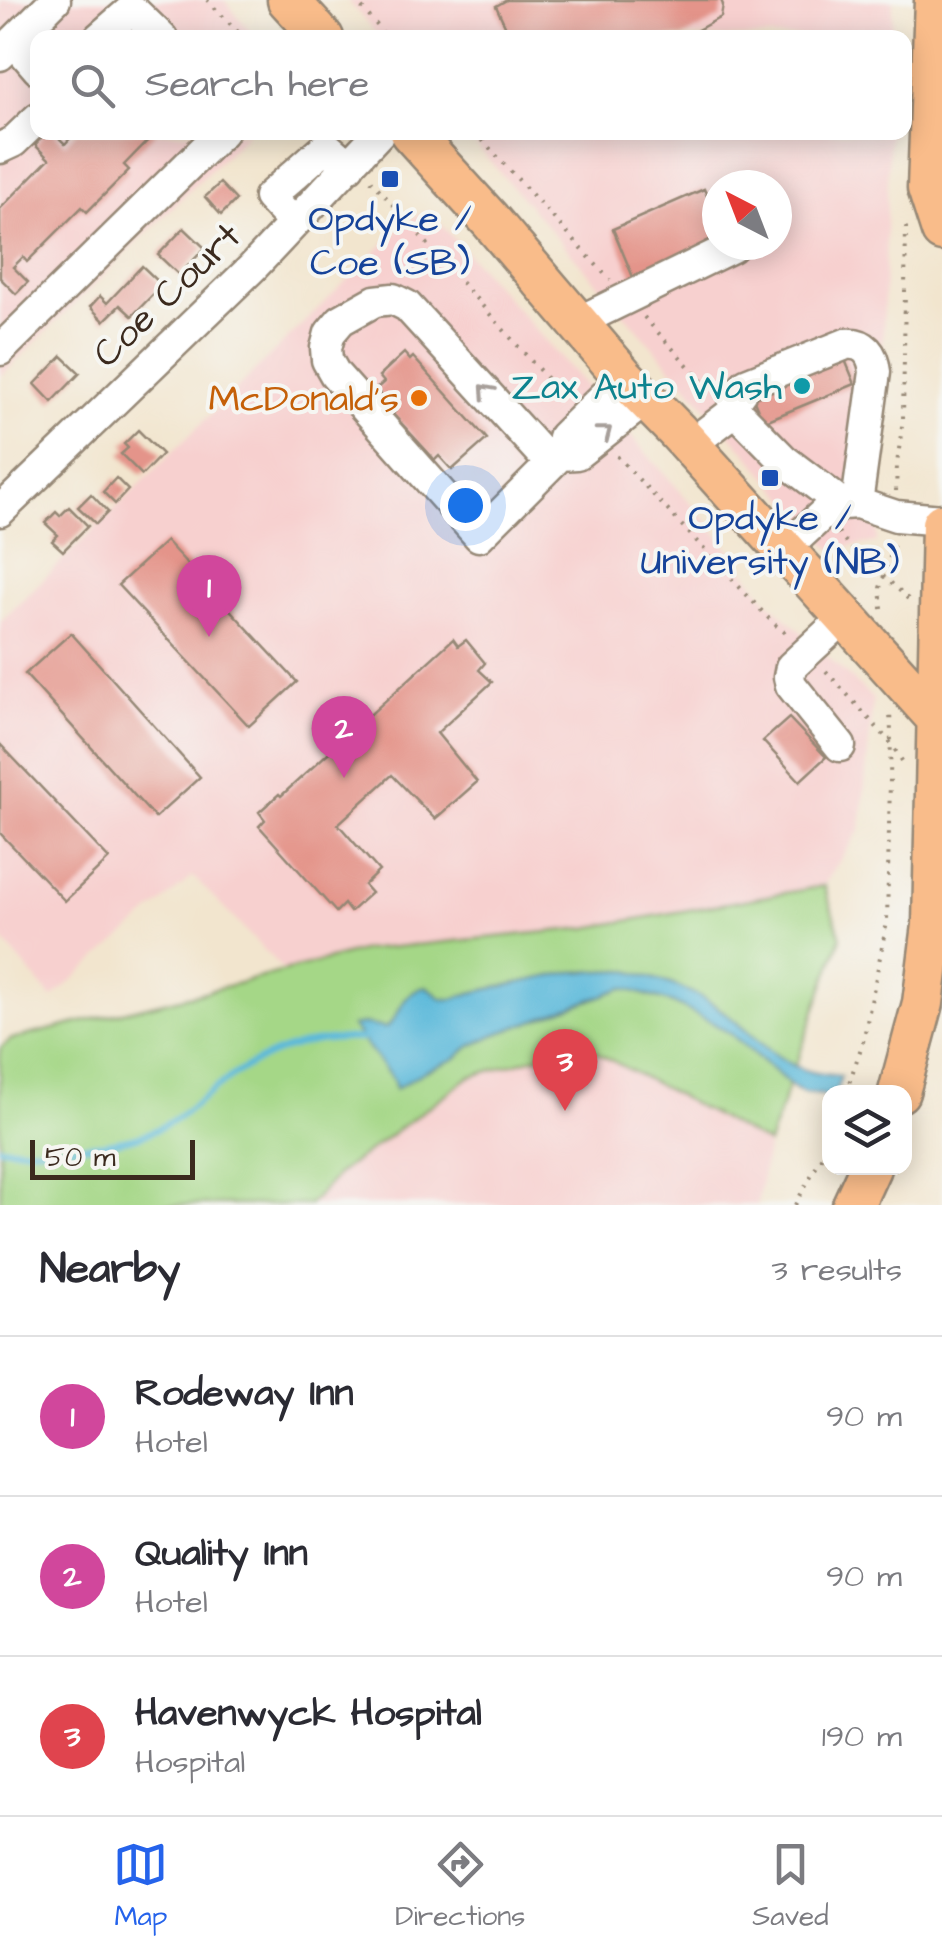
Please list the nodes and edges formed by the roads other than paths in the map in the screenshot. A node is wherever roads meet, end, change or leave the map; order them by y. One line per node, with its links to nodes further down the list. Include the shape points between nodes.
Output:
1 (55, 0): 7 (street)
2 (288, 0): 6 (main road)
3 (934, 0): 16 (main road)
4 (108, 30): 5 (street, via 130,11)
5 (154, 30)
6 (315, 30)
7 (7, 48): 8 (street)
8 (30, 63)
9 (30, 126): 13 (street)
10 (214, 140): 19 (street)
11 (373, 140): 14 (street, Coe Court)
12 (417, 140): 18 (main road)
13 (0, 148)
14 (349, 166): 15 (street, Coe Court); 15 (street, via 322,150 270,197)
15 (294, 223): 25 (street, Coe Court)
16 (924, 226)
17 (705, 260): 18 (street)
18 (578, 322): 20 (main road)
19 (0, 350)
20 (636, 388): 22 (main road); 23 (street, via 577,454)
21 (733, 411): 22 (street); 24 (street); 24 (street, via 740,391 753,381 846,344 864,347 875,372)
22 (690, 446): 27 (main road)
23 (556, 460): 23 (street, one-way to 23, via 407,306 375,300 330,333 327,360 335,374 479,536)
24 (841, 507): 26 (street); 27 (street)
25 (1, 510)
26 (942, 533): 28 (main road)
27 (784, 550): 29 (main road)
28 (941, 587): 30 (main road)
29 (845, 617): 30 (main road); 31 (street, via 788,677)
30 (939, 721): 32 (main road, via 932,925 923,1003)
31 (840, 746)
32 (901, 1085)
33 (867, 1175): 34 (main road)
34 (853, 1205)

